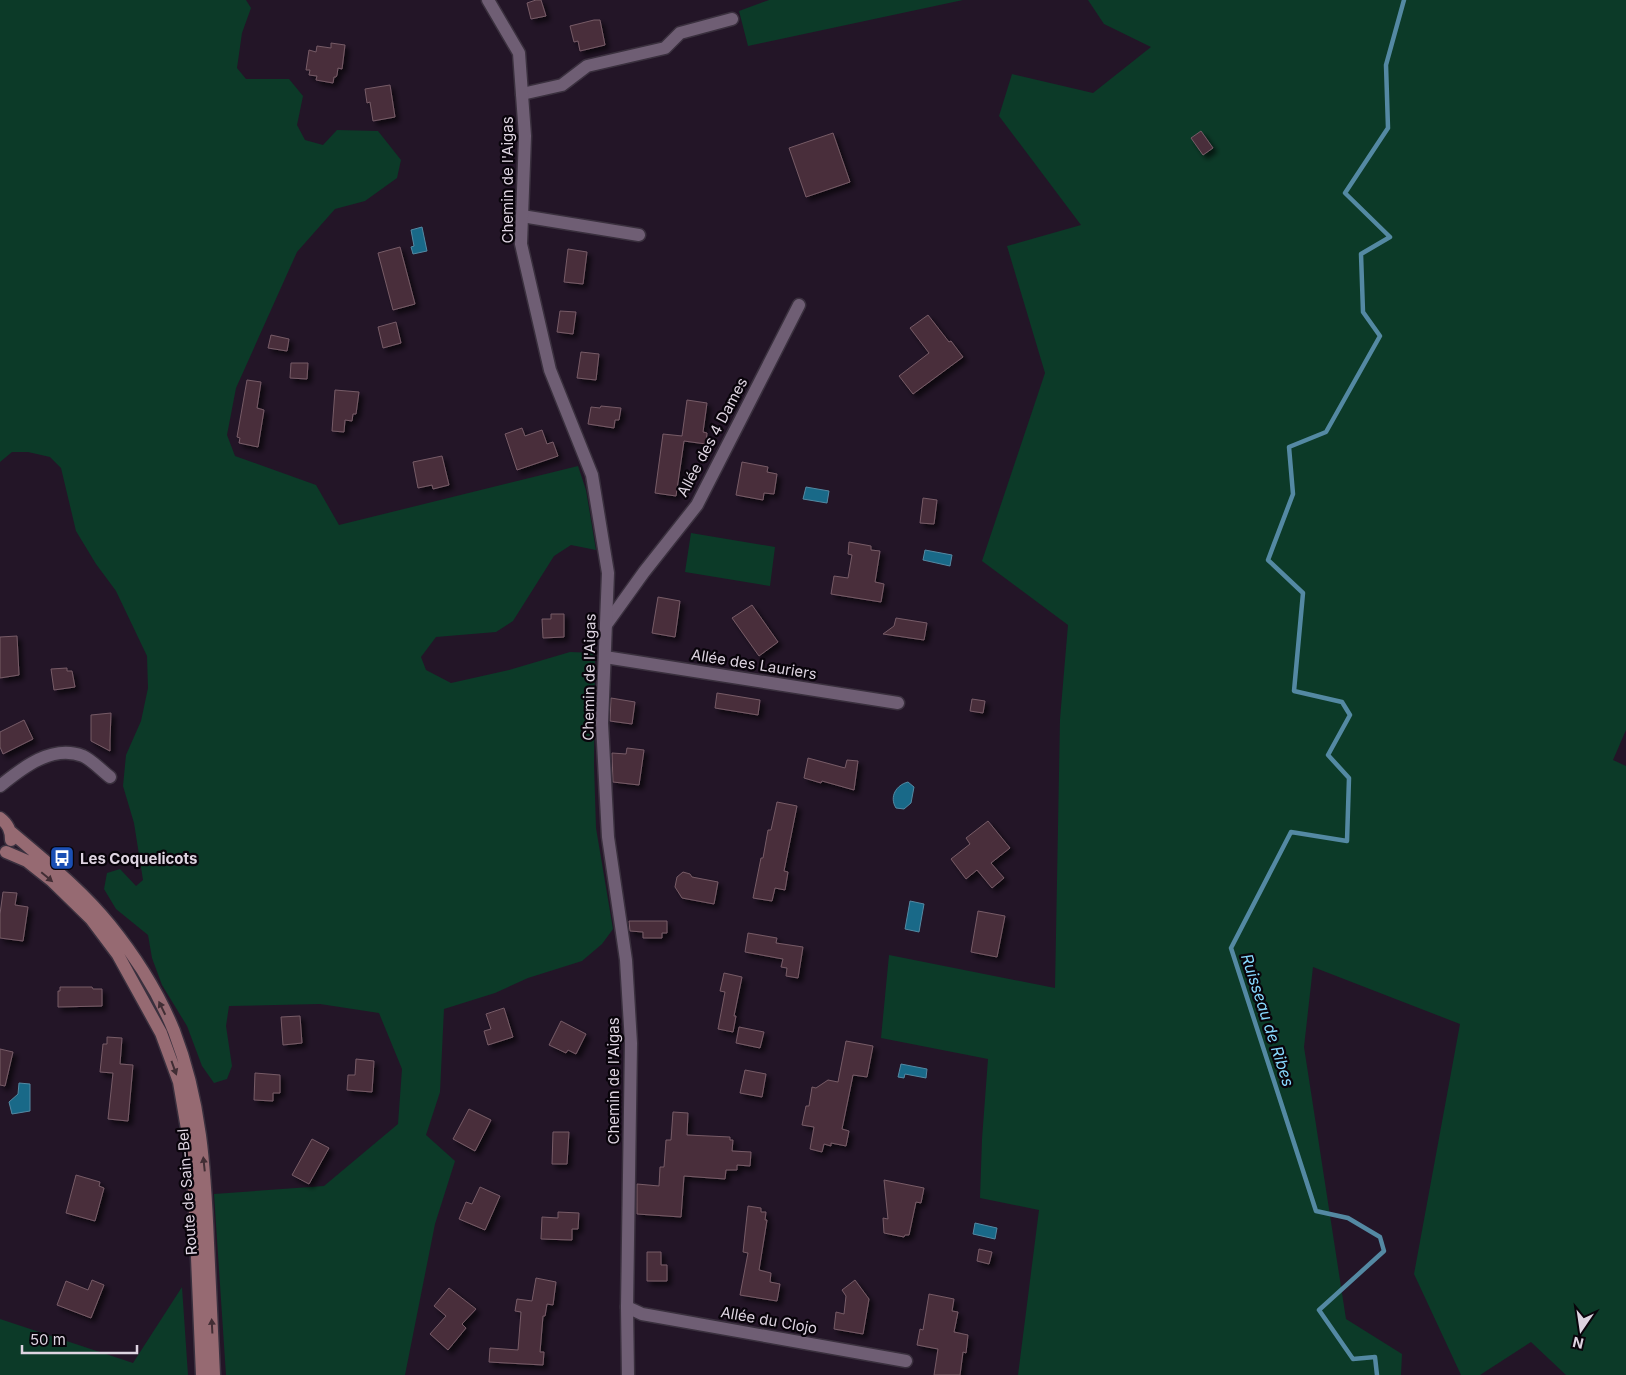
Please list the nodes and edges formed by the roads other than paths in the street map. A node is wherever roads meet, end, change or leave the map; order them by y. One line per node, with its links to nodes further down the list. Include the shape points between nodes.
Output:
1 (488, 0): 3 (street, Chemin de l'Aigas, via 519,53)
2 (732, 19): 3 (street, via 680,33 665,48 587,66 562,85)
3 (522, 94): 4 (street, Chemin de l'Aigas, via 525,136)
4 (522, 216): 5 (street); 7 (street, Chemin de l'Aigas, via 521,244 550,370 592,475 608,574)
5 (639, 234)
6 (799, 305): 7 (street, Allée des 4 Dames, via 697,505)
7 (606, 625): 8 (street, Chemin de l'Aigas)
8 (605, 657): 9 (street, Allée des Lauriers); 15 (street, Chemin de l'Aigas, via 602,723 608,837 626,960 632,1043)
9 (898, 703)
10 (110, 777): 11 (street, via 84,756 65,752 40,758)
11 (0, 786)
12 (0, 818): 13 (main road, Route de Sain-Bel)
13 (11, 832): 14 (main road); 18 (main road, Route de Sain-Bel, one-way to 13, via 205,1170 190,1085 174,1031 150,982 110,925 68,882)
14 (3, 854): 17 (main road, Route de Sain-Bel, one-way to 17, via 27,861 91,919 118,955 161,1033 179,1082 193,1164)
15 (627, 1307): 16 (street, Allée du Clojo, via 642,1314); 19 (street, Chemin de l'Aigas)
16 (906, 1361)
17 (202, 1375)
18 (214, 1375)
19 (628, 1375)

